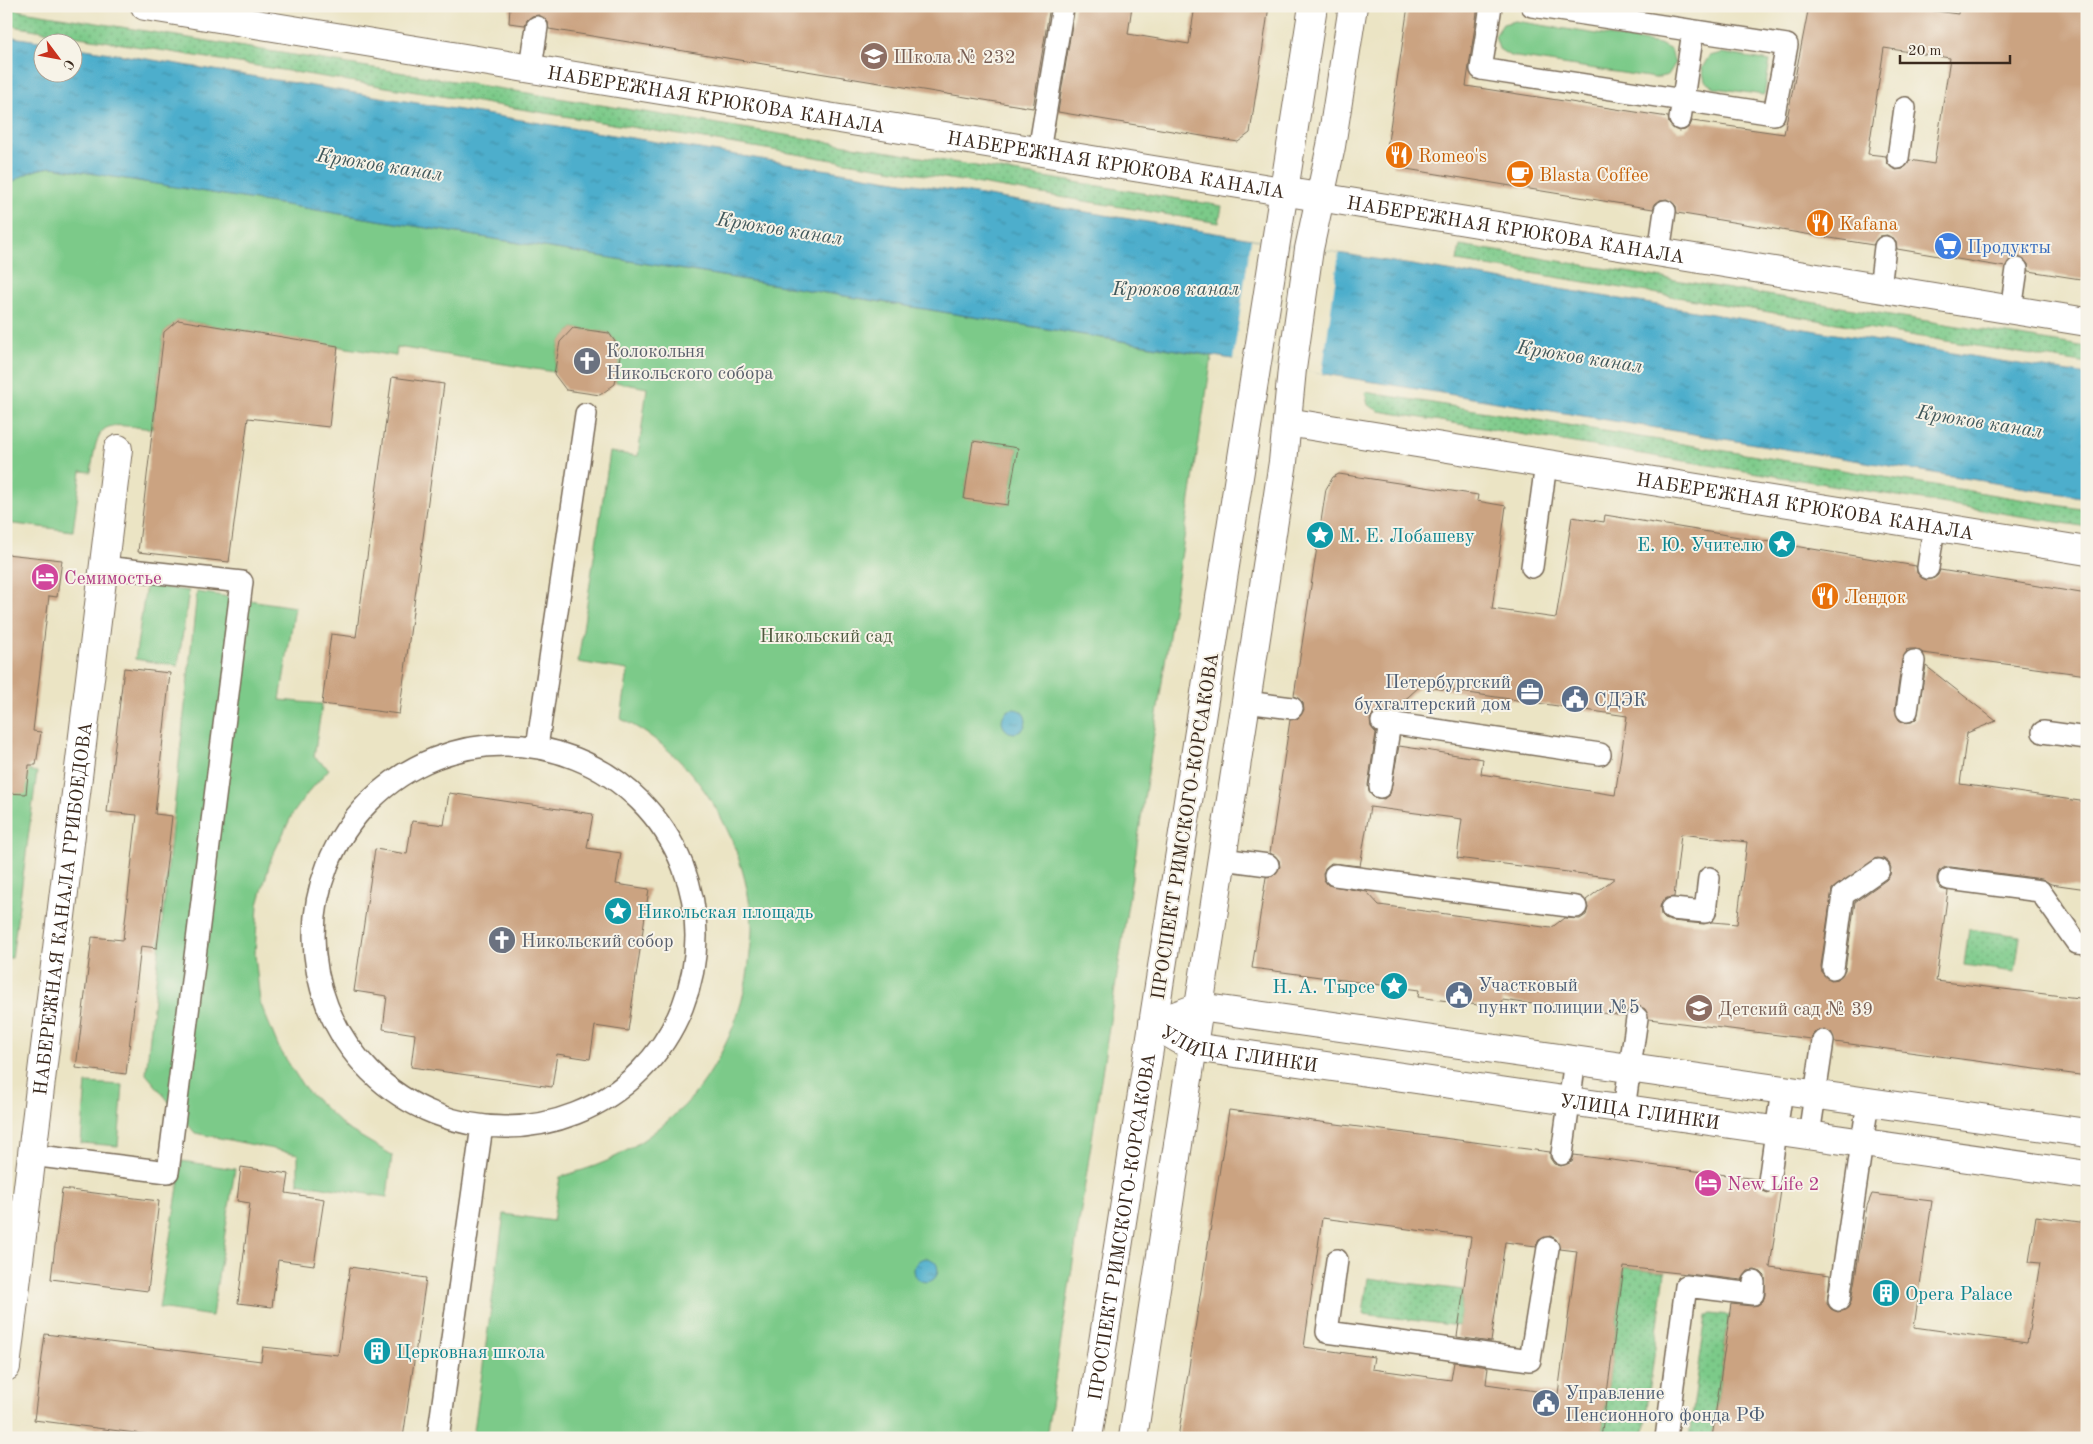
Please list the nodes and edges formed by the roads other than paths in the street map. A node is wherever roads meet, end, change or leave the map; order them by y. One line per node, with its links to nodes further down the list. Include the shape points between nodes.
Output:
1 (145, 6): 9 (main road, НАБЕРЕЖНАЯ КРЮКОВА КАНАЛА)
2 (1063, 6): 12 (lane)
3 (1313, 6): 14 (main road)
4 (1353, 6): 15 (main road)
5 (1491, 6): 11 (lane, via 1481,69)
6 (1532, 6): 8 (lane)
7 (538, 27): 9 (lane)
8 (1693, 31): 11 (lane); 11 (lane, via 1787,45 1774,114)
9 (531, 68): 12 (main road, НАБЕРЕЖНАЯ КРЮКОВА КАНАЛА)
10 (1905, 108): 13 (lane)
11 (1681, 109)
12 (1039, 151): 14 (main road, НАБЕРЕЖНАЯ КРЮКОВА КАНАЛА)
13 (1898, 158)
14 (1284, 191): 15 (main road, НАБЕРЕЖНАЯ КРЮКОВА КАНАЛА); 53 (main road, ПРОСПЕКТ РИМСКОГО-КОРСАКОВА)
15 (1320, 197): 18 (main road, НАБЕРЕЖНАЯ КРЮКОВА КАНАЛА); 24 (main road, via 1309,249)
16 (1665, 211): 18 (lane)
17 (1885, 247): 20 (lane)
18 (1659, 252): 20 (main road, НАБЕРЕЖНАЯ КРЮКОВА КАНАЛА)
19 (2017, 269): 21 (lane)
20 (1880, 288): 21 (main road, НАБЕРЕЖНАЯ КРЮКОВА КАНАЛА)
21 (2011, 310): 22 (main road, НАБЕРЕЖНАЯ КРЮКОВА КАНАЛА)
22 (2087, 322)
23 (586, 414): 38 (lane)
24 (1287, 422): 26 (main road, НАБЕРЕЖНАЯ КРЮКОВА КАНАЛА); 33 (main road)
25 (118, 449): 29 (main road, НАБЕРЕЖНАЯ КАНАЛА ГРИБОЕДОВА)
26 (1546, 464): 27 (main road, НАБЕРЕЖНАЯ КРЮКОВА КАНАЛА); 30 (lane)
27 (1934, 527): 28 (main road, НАБЕРЕЖНАЯ КРЮКОВА КАНАЛА); 31 (lane)
28 (2087, 551)
29 (103, 567): 69 (main road, НАБЕРЕЖНАЯ КАНАЛА ГРИБОЕДОВА); 69 (lane, via 242,582 168,1172)
30 (1532, 567)
31 (1928, 568)
32 (1914, 662): 35 (lane)
33 (1246, 702): 34 (lane); 41 (main road)
34 (1292, 708)
35 (1907, 711)
36 (2043, 732): 37 (lane)
37 (2087, 738)
38 (536, 747): 63 (lane, via 573,757 606,773 636,796 661,824 680,857 691,893 696,930 693,972 684,1003 667,1037 644,1067 616,1092 584,1111 548,1122 511,1127); 63 (lane, via 500,744 462,749 432,759 394,780 365,806 343,833 326,868 316,904 314,942 318,979 330,1015 349,1047 375,1077 403,1098 437,1115)
39 (1600, 754): 40 (lane, via 1386,722)
40 (1380, 786)
41 (1222, 859): 42 (lane); 51 (main road)
42 (1268, 865)
43 (1879, 870): 50 (lane, via 1843,895)
44 (1335, 875): 47 (lane)
45 (1709, 878): 48 (lane, via 1705,912)
46 (1949, 879): 49 (lane, via 2040,891 2078,943)
47 (1576, 907)
48 (1672, 909)
49 (2087, 944)
50 (1833, 968)
51 (1199, 1007): 53 (main road, УЛИЦА ГЛИНКИ); 55 (main road); 56 (main road, УЛИЦА ГЛИНКИ)
52 (1637, 1018): 57 (lane)
53 (1153, 1024): 55 (main road, УЛИЦА ГЛИНКИ); 78 (main road, ПРОСПЕКТ РИМСКОГО-КОРСАКОВА)
54 (1823, 1041): 59 (lane)
55 (1193, 1047): 60 (main road, УЛИЦА ГЛИНКИ); 79 (main road)
56 (1575, 1060): 57 (main road, УЛИЦА ГЛИНКИ); 60 (lane)
57 (1630, 1068): 58 (main road, УЛИЦА ГЛИНКИ); 62 (lane)
58 (1782, 1090): 59 (main road, УЛИЦА ГЛИНКИ); 64 (lane)
59 (1815, 1095): 61 (main road, УЛИЦА ГЛИНКИ); 66 (lane)
60 (1569, 1101): 62 (main road, УЛИЦА ГЛИНКИ); 68 (lane)
61 (1868, 1102): 65 (main road, УЛИЦА ГЛИНКИ); 67 (lane)
62 (1624, 1109): 64 (main road, УЛИЦА ГЛИНКИ)
63 (482, 1126): 77 (lane)
64 (1776, 1130): 66 (main road, УЛИЦА ГЛИНКИ); 71 (lane)
65 (2087, 1133)
66 (1809, 1135): 67 (main road, УЛИЦА ГЛИНКИ)
67 (1863, 1143): 70 (main road, УЛИЦА ГЛИНКИ); 75 (lane)
68 (1562, 1154)
69 (31, 1156): 76 (main road, НАБЕРЕЖНАЯ КАНАЛА ГРИБОЕДОВА)
70 (2087, 1175)
71 (1769, 1181)
72 (1548, 1248): 73 (lane, via 1530,1360 1328,1332)
73 (1337, 1260)
74 (1754, 1282): 80 (lane, via 1753,1294 1686,1286)
75 (1839, 1300)
76 (6, 1367)
77 (438, 1438)
78 (1088, 1438)
79 (1133, 1438)
80 (1666, 1438)

